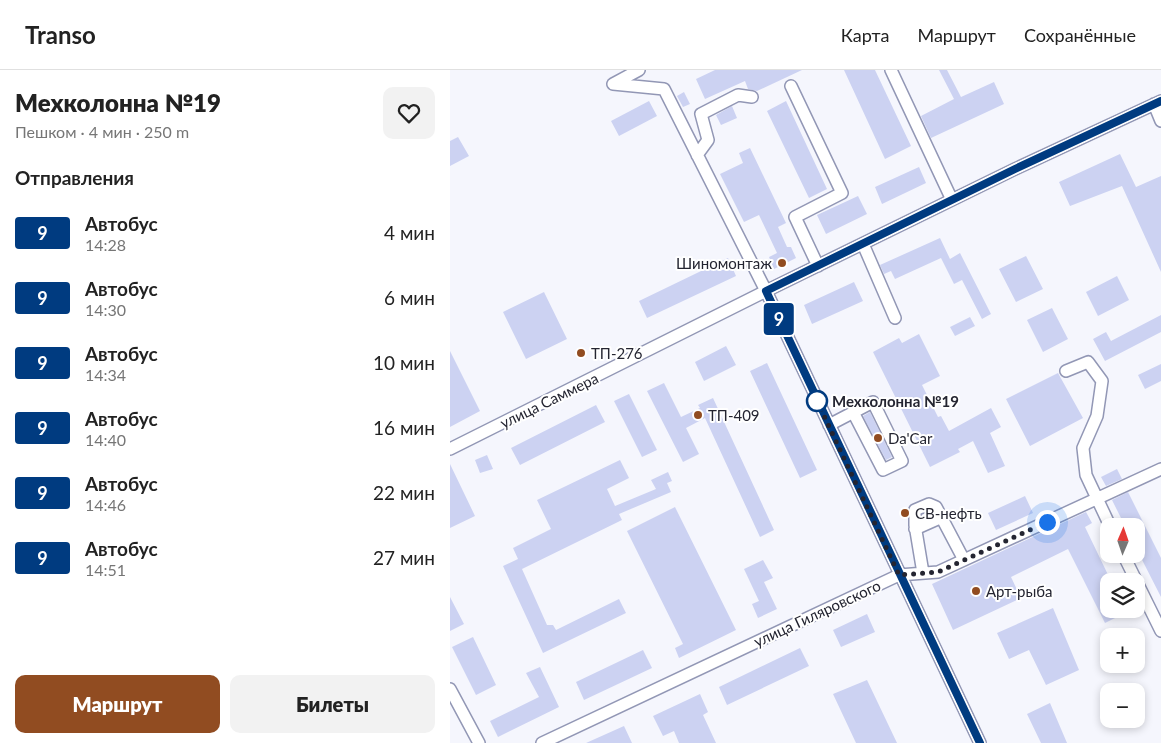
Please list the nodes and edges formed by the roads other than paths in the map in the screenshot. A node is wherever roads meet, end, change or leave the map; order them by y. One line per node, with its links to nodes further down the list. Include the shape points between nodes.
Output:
1 (639, 70): 7 (street, via 613,84 664,89)
2 (891, 70): 8 (street)
3 (792, 86): 10 (street, via 842,193 795,217)
4 (752, 98): 7 (street, via 738,96 701,114 708,140)
5 (1157, 103): 6 (street); 8 (street, улица Саммера)
6 (1161, 121)
7 (698, 155): 11 (street)
8 (952, 200): 9 (street, улица Саммера)
9 (863, 244): 10 (street, улица Саммера); 12 (street)
10 (818, 266): 11 (street, улица Саммера)
11 (766, 291): 15 (street); 16 (street, улица Саммера)
12 (895, 318)
13 (1066, 371): 18 (street, via 1088,362 1102,381 1097,416 1083,448 1086,475)
14 (853, 412): 14 (street, via 873,402 902,461 883,470); 15 (street)
15 (829, 425): 25 (street)
16 (450, 449)
17 (1161, 469): 18 (street, улица Гиляровского)
18 (1097, 500): 20 (street); 22 (street, улица Гиляровского)
19 (939, 512): 21 (street); 21 (street, via 929,504 915,510); 22 (street)
20 (1106, 518)
21 (915, 523): 24 (street)
22 (964, 560): 24 (street, улица Гиляровского, via 938,572)
23 (1127, 563): 26 (street)
24 (923, 573): 25 (street, улица Гиляровского)
25 (899, 575): 29 (street, улица Гиляровского); 30 (street)
26 (1161, 631)
27 (450, 689): 28 (street)
28 (479, 743)
29 (542, 743)
30 (980, 743)

